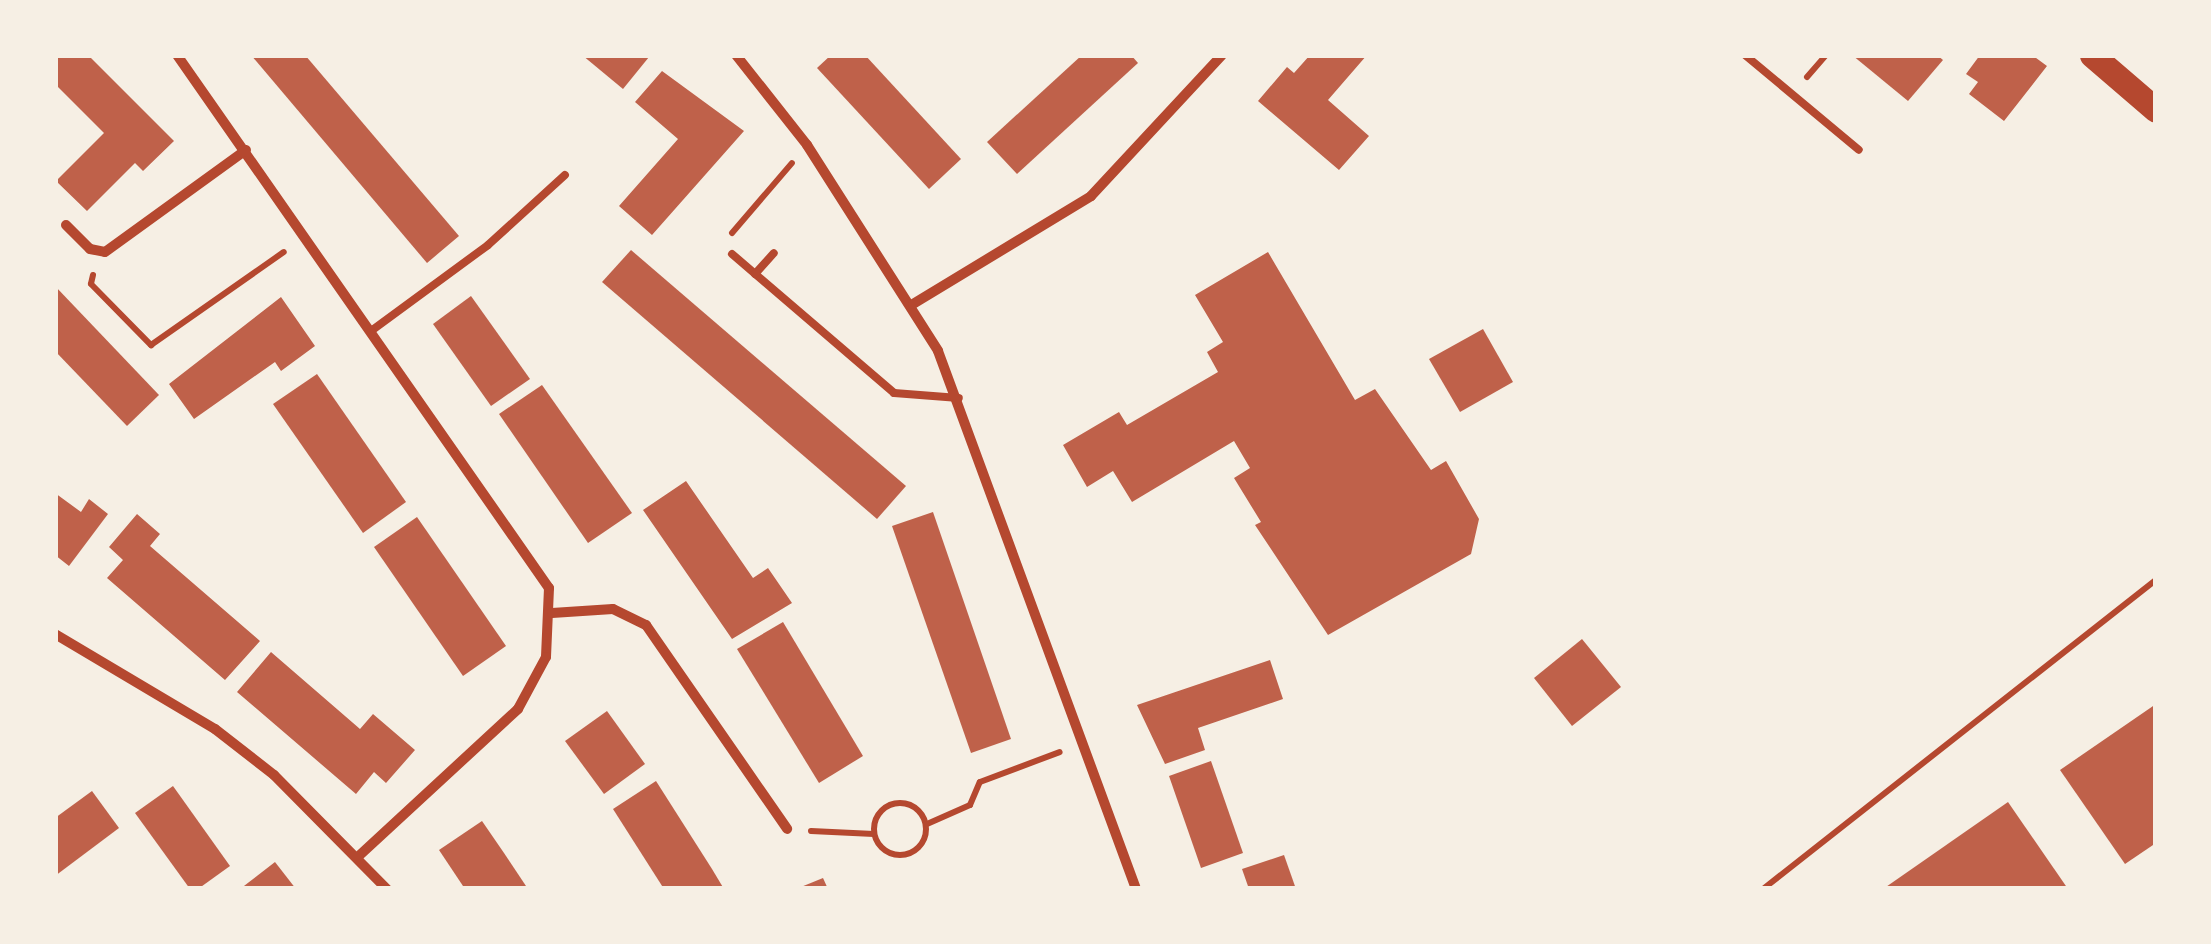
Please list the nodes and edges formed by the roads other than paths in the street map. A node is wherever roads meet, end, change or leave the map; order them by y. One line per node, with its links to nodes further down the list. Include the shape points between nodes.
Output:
1 (177, 55): 7 (street)
2 (736, 55): 14 (street, via 807,145)
3 (1222, 55): 14 (street, via 1092,196)
4 (1745, 55): 8 (lane)
5 (2092, 55): 6 (main road)
6 (2156, 110)
7 (246, 150): 10 (street, via 105,252); 15 (street)
8 (1859, 150)
9 (564, 175): 15 (lane, via 488,244)
10 (66, 225)
11 (774, 252): 13 (lane)
12 (732, 254): 13 (lane)
13 (756, 274): 16 (lane, via 894,393)
14 (913, 304): 16 (street)
15 (371, 331): 17 (street, via 539,566)
16 (959, 398): 22 (street)
17 (552, 613): 19 (street, via 613,609 646,625); 20 (street, via 546,658 518,709)
18 (57, 640): 20 (street, via 215,729)
19 (787, 829)
20 (360, 855): 21 (street)
21 (387, 889)
22 (1136, 889)

